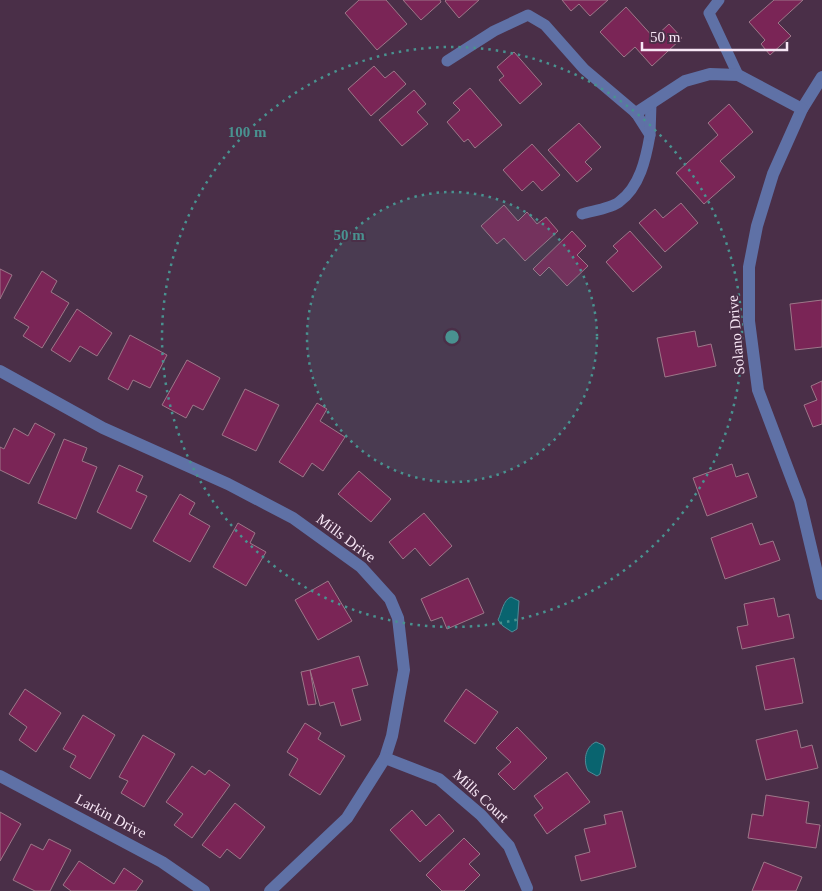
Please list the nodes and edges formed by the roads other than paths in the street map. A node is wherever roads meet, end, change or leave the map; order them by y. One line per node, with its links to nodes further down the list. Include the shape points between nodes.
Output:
1 (719, 0): 3 (lane, via 709,13)
2 (447, 61): 7 (lane, via 494,31 528,15 545,25 584,69)
3 (738, 75): 5 (street, via 710,74 685,81); 6 (street)
4 (822, 77): 6 (street, Solano Drive)
5 (651, 103): 7 (street); 8 (lane)
6 (802, 109): 11 (street, Solano Drive, via 773,174 757,226 749,268 748,321 758,390 800,501)
7 (636, 113): 8 (lane)
8 (650, 135): 9 (lane, via 645,161 632,189 618,203)
9 (582, 214)
10 (0, 371): 12 (street, Mills Drive, via 104,428 228,484 293,518 361,567 390,599 398,618 404,670)
11 (822, 594)
12 (385, 758): 14 (street, Mills Court, via 439,779 481,815 509,846); 16 (street, Mills Drive, via 347,818)
13 (0, 776): 15 (street, Larkin Drive, via 162,862)
14 (528, 888)
15 (204, 891)
16 (270, 891)

